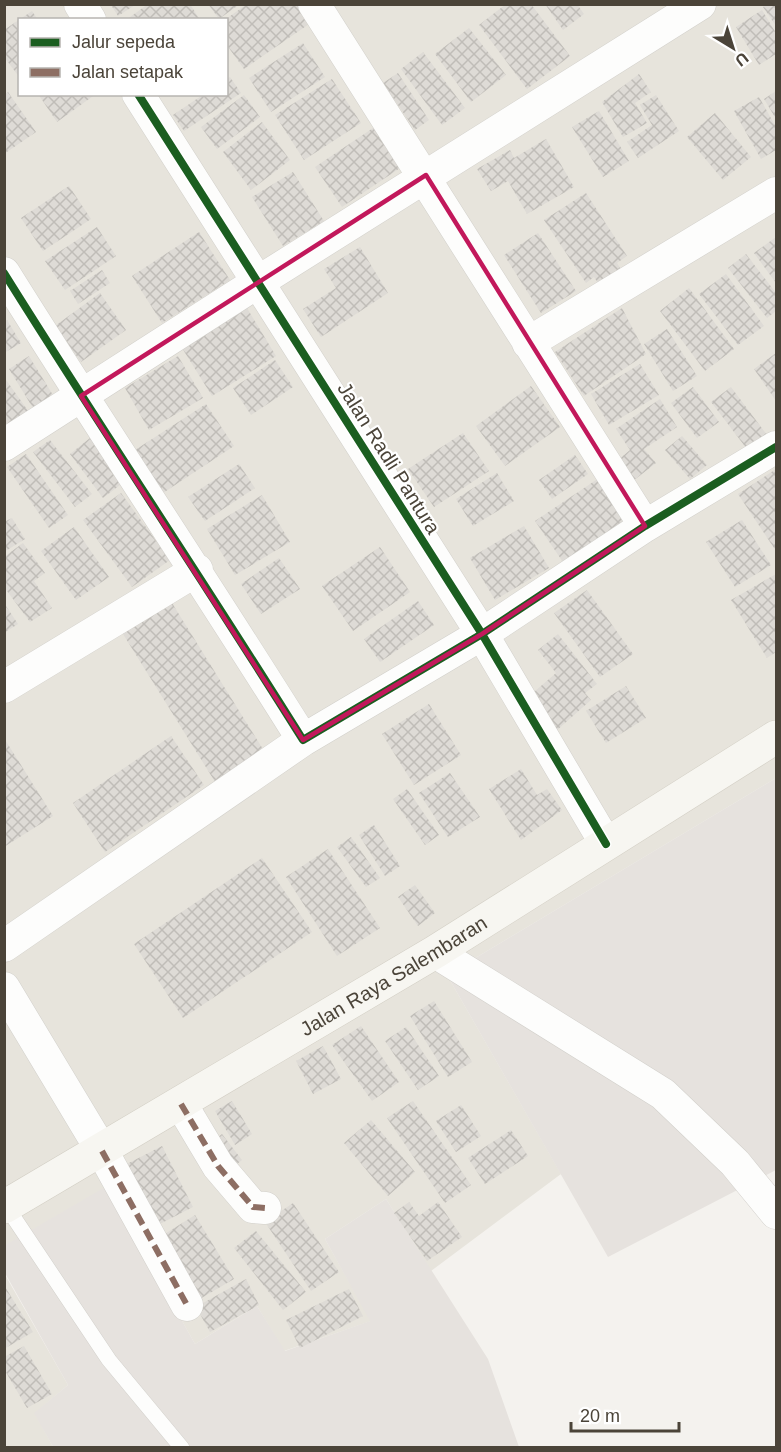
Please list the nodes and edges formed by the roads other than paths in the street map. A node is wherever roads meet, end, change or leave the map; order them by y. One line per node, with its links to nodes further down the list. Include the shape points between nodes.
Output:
1 (80, 4): 4 (street)
2 (700, 4): 6 (street)
3 (323, 8): 6 (street)
4 (89, 18)
5 (139, 96): 9 (street, Jalan Radli Pantura)
6 (426, 175): 9 (street); 10 (street)
7 (777, 193): 10 (street)
8 (4, 273): 11 (street)
9 (258, 282): 11 (street); 16 (street, Jalan Radli Pantura)
10 (528, 343): 14 (street)
11 (81, 396): 12 (street); 15 (street)
12 (4, 445)
13 (777, 447): 14 (street)
14 (645, 526): 16 (street)
15 (197, 570): 17 (street); 19 (street)
16 (482, 634): 19 (street); 20 (street, Jalan Radli Pantura)
17 (4, 687)
18 (777, 737): 20 (main road, Jalan Raya Salembaran)
19 (303, 740): 21 (street)
20 (606, 844): 22 (main road, Jalan Raya Salembaran)
21 (4, 946)
22 (435, 952): 24 (main road, Jalan Raya Salembaran); 28 (street, via 663,1094 735,1163)
23 (4, 988): 25 (street)
24 (181, 1104): 25 (main road, Jalan Raya Salembaran); 27 (street, via 218,1166 253,1207)
25 (102, 1151): 26 (main road, Jalan Raya Salembaran); 29 (street)
26 (5, 1206): 30 (lane, via 109,1360)
27 (264, 1208)
28 (777, 1213)
29 (187, 1305)
30 (182, 1448)

